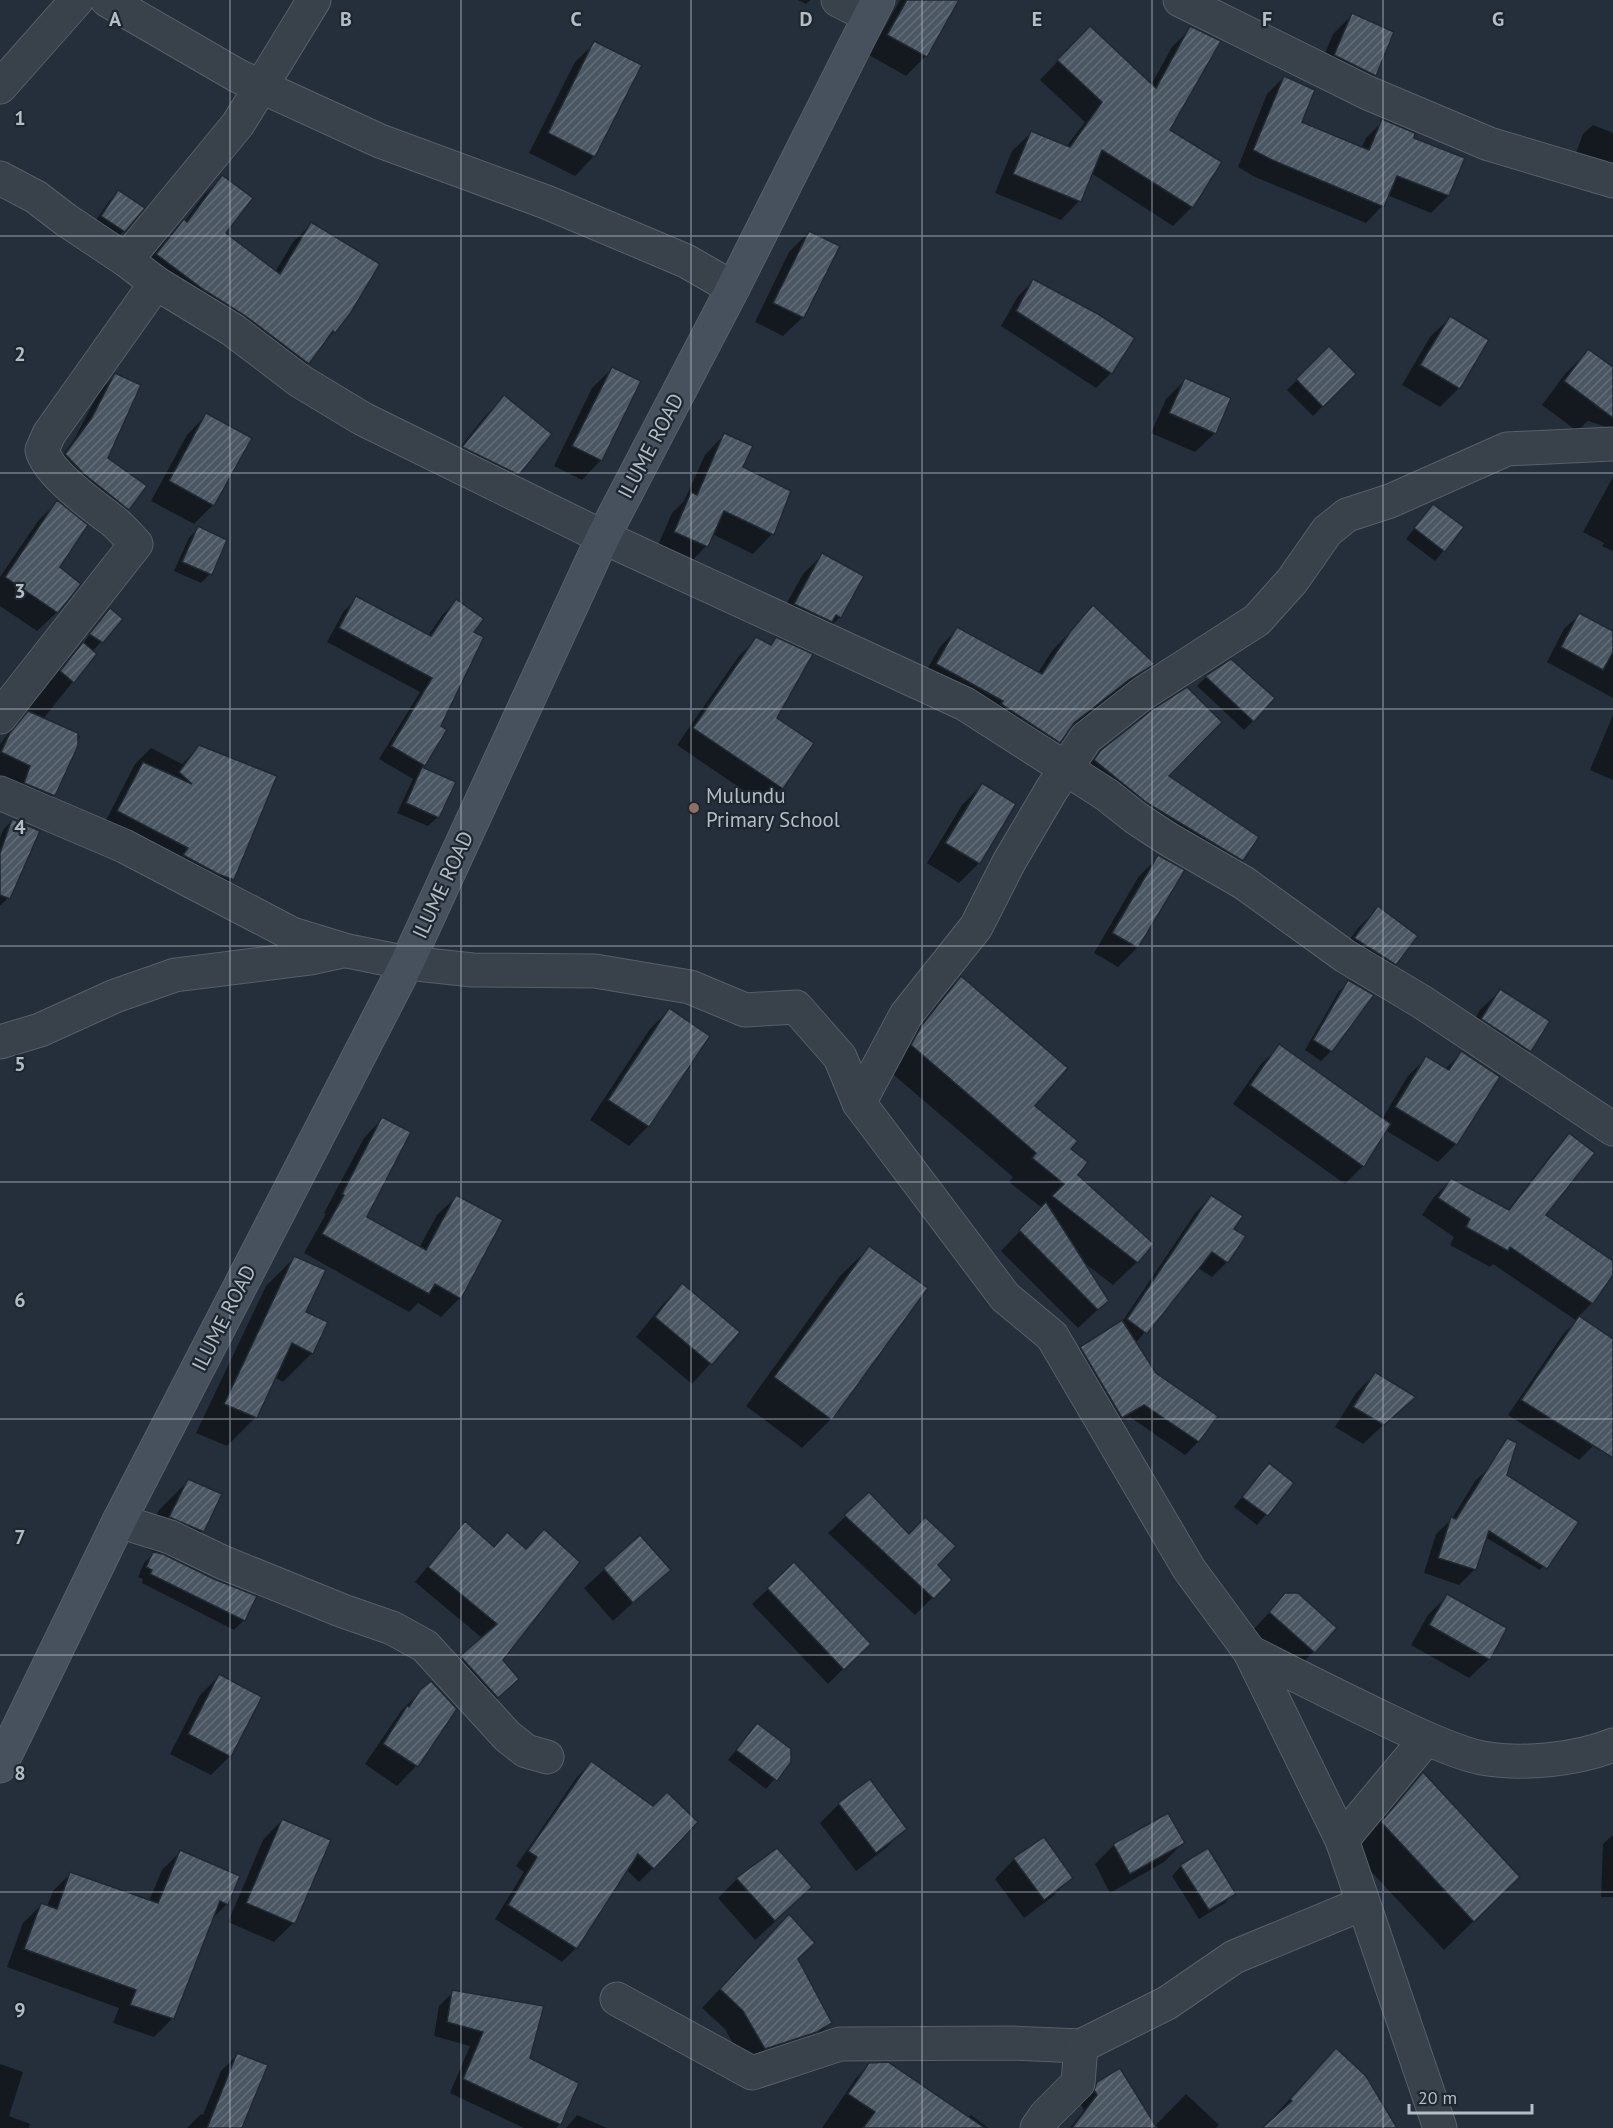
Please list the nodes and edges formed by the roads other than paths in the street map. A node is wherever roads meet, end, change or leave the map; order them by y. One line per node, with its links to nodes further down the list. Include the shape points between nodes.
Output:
1 (77, 0): 8 (street)
2 (107, 0): 7 (street)
3 (314, 0): 7 (street)
4 (838, 0): 6 (street)
5 (1180, 0): 10 (street, via 1368,93 1489,144)
6 (873, 8): 13 (street, ILUME ROAD)
7 (262, 86): 11 (street, via 238,124); 13 (street, via 380,141 546,202 675,257)
8 (0, 87)
9 (0, 178): 11 (street, via 36,197)
10 (1613, 181)
11 (126, 260): 12 (street)
12 (156, 284): 15 (street, via 233,330 300,381 363,419); 16 (street, via 49,434 42,450 48,463 88,504 136,544)
13 (734, 288): 15 (street, ILUME ROAD)
14 (1613, 444): 17 (street, via 1507,449 1390,501 1347,515 1327,531 1292,581 1257,620 1142,694 1086,738)
15 (603, 537): 17 (street, via 965,704); 20 (street, ILUME ROAD)
16 (0, 717)
17 (1066, 768): 22 (street, via 1009,862 976,927 906,1015); 23 (street, via 1136,818 1244,884 1345,956 1422,1002)
18 (0, 793): 19 (street, via 124,846 292,933)
19 (348, 951): 20 (street); 21 (street, via 175,975 115,996 40,1030)
20 (408, 963): 22 (street, via 473,970 595,971 690,987 744,1010 796,1007 840,1057); 24 (street, ILUME ROAD)
21 (0, 1042)
22 (859, 1103): 25 (street, via 1005,1298 1052,1336 1189,1569)
23 (1613, 1129)
24 (119, 1521): 28 (street, ILUME ROAD); 29 (street, via 170,1537 222,1562 392,1628 425,1646 507,1736 526,1751)
25 (1250, 1652): 26 (street); 30 (street)
26 (1426, 1738): 27 (street, via 1482,1758 1523,1761 1591,1754); 30 (street)
27 (1613, 1745)
28 (2, 1756)
29 (547, 1757)
30 (1342, 1840): 31 (street)
31 (1362, 1904): 33 (street, via 1234,1957 1167,2003); 35 (street)
32 (617, 1999): 33 (street, via 753,2073 840,2044)
33 (1081, 2046): 34 (street, via 1078,2083)
34 (1037, 2128)
35 (1440, 2128)

